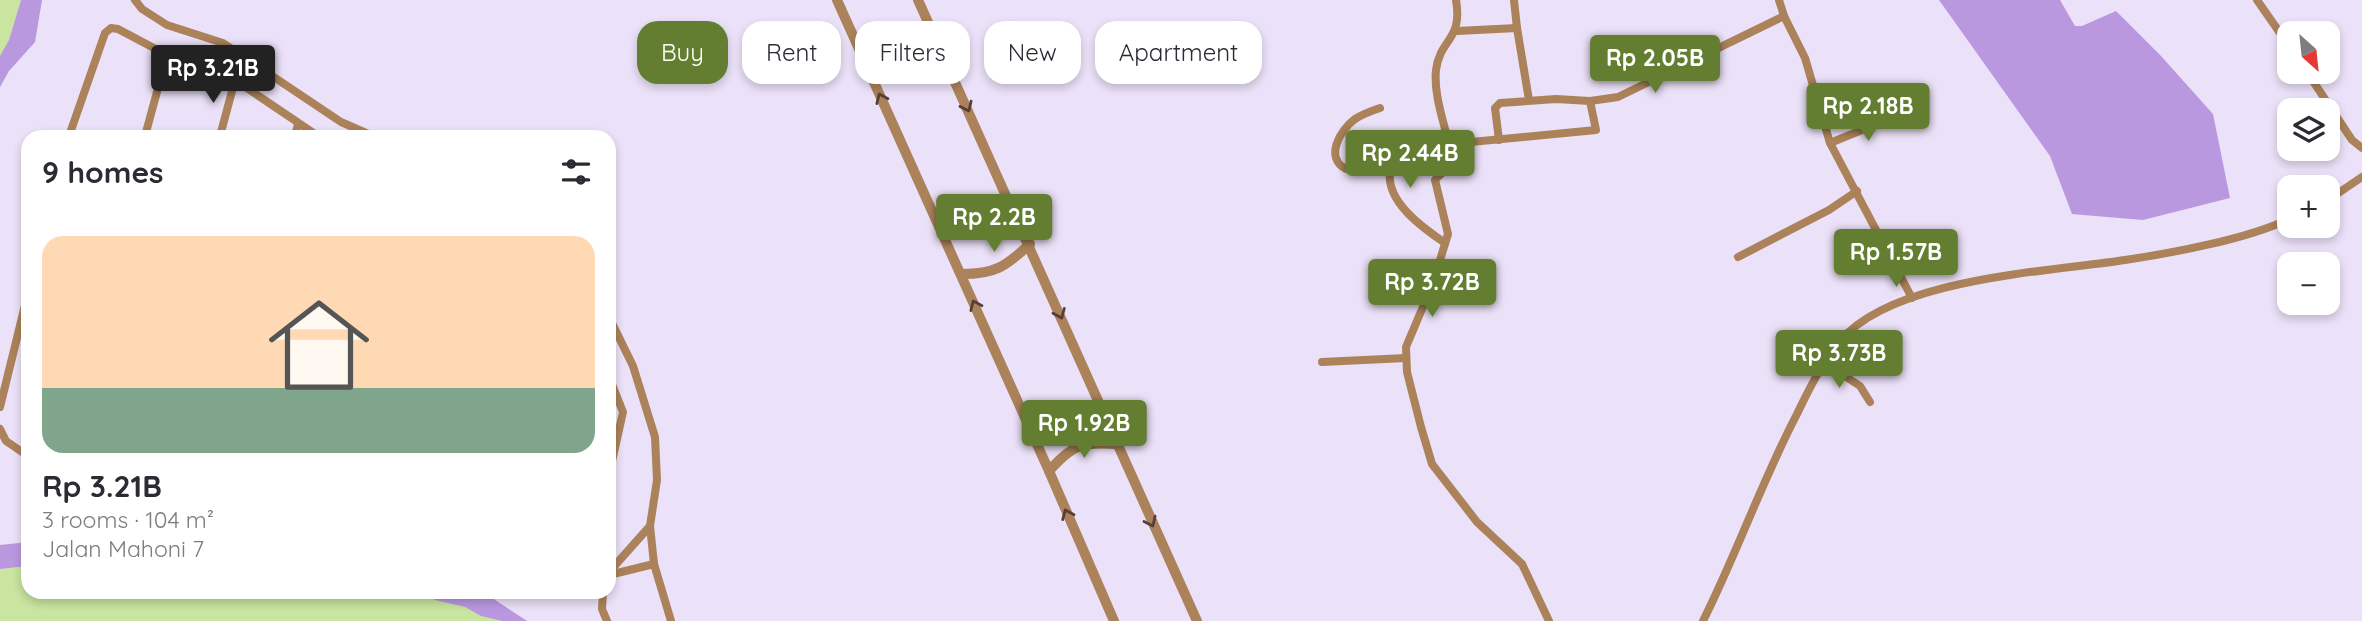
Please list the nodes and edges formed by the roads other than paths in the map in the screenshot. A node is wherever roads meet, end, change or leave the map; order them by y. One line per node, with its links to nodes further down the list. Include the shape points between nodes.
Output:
1 (135, 0): 25 (street, via 167,25 223,43)
2 (837, 0): 39 (street, one-way to 2)
3 (918, 0): 37 (street, one-way to 37)
4 (1456, 0): 11 (street)
5 (1514, 0): 9 (street)
6 (1779, 0): 8 (street)
7 (2257, 0): 10 (street)
8 (1784, 16): 16 (street, via 1618,97); 28 (street, via 1805,58)
9 (1517, 28): 11 (street); 15 (street)
10 (2277, 29)
11 (1457, 31): 29 (street, via 1438,58 1436,70)
12 (167, 55): 13 (street); 20 (street, via 111,27); 21 (street)
13 (235, 80): 19 (street); 22 (street)
14 (2315, 84): 30 (street)
15 (1529, 100): 16 (street); 27 (street, via 1496,105)
16 (1590, 101): 27 (street, via 1596,130)
17 (1380, 107): 31 (street, via 1352,121 1337,142 1335,154 1346,169)
18 (1894, 117): 28 (street)
19 (298, 124): 23 (street); 24 (street)
20 (71, 130)
21 (147, 130)
22 (222, 130)
23 (296, 130)
24 (308, 130)
25 (361, 130)
26 (1398, 135): 31 (street)
27 (1499, 140): 29 (street)
28 (1830, 143): 33 (street)
29 (1450, 144): 36 (street, via 1452,160 1435,180 1448,226)
30 (2362, 148)
31 (1394, 159): 36 (street, via 1390,181 1397,197 1424,229)
32 (2362, 177): 34 (street)
33 (1857, 191): 38 (street); 40 (street)
34 (2340, 192)
35 (2277, 223): 40 (street, via 2238,237 2143,257 1984,280)
36 (1445, 243): 43 (street, via 1411,332)
37 (1030, 244): 39 (street, via 1007,265 985,274); 50 (street, one-way to 50)
38 (1738, 257)
39 (962, 274): 53 (street, one-way to 39)
40 (1912, 298): 45 (street, via 1863,323 1842,340)
41 (21, 322): 48 (street)
42 (616, 331): 54 (street, via 633,366 655,437 657,480)
43 (1406, 358): 44 (street); 63 (street, via 1432,464 1477,522 1522,564)
44 (1322, 362)
45 (1825, 363): 47 (street, via 1860,386); 64 (street, via 1768,470)
46 (616, 394): 51 (street, via 623,412)
47 (1870, 402)
48 (0, 407)
49 (0, 429): 52 (street, via 6,441)
50 (1115, 443): 53 (street, via 1078,445); 62 (street, one-way to 62)
51 (616, 444)
52 (21, 451)
53 (1049, 471): 61 (street, one-way to 53)
54 (650, 526): 55 (street); 56 (street)
55 (654, 564): 57 (street); 60 (street)
56 (616, 565)
57 (616, 572)
58 (603, 599): 59 (street)
59 (607, 621)
60 (671, 621)
61 (1114, 621)
62 (1197, 621)
63 (1549, 621)
64 (1703, 621)

